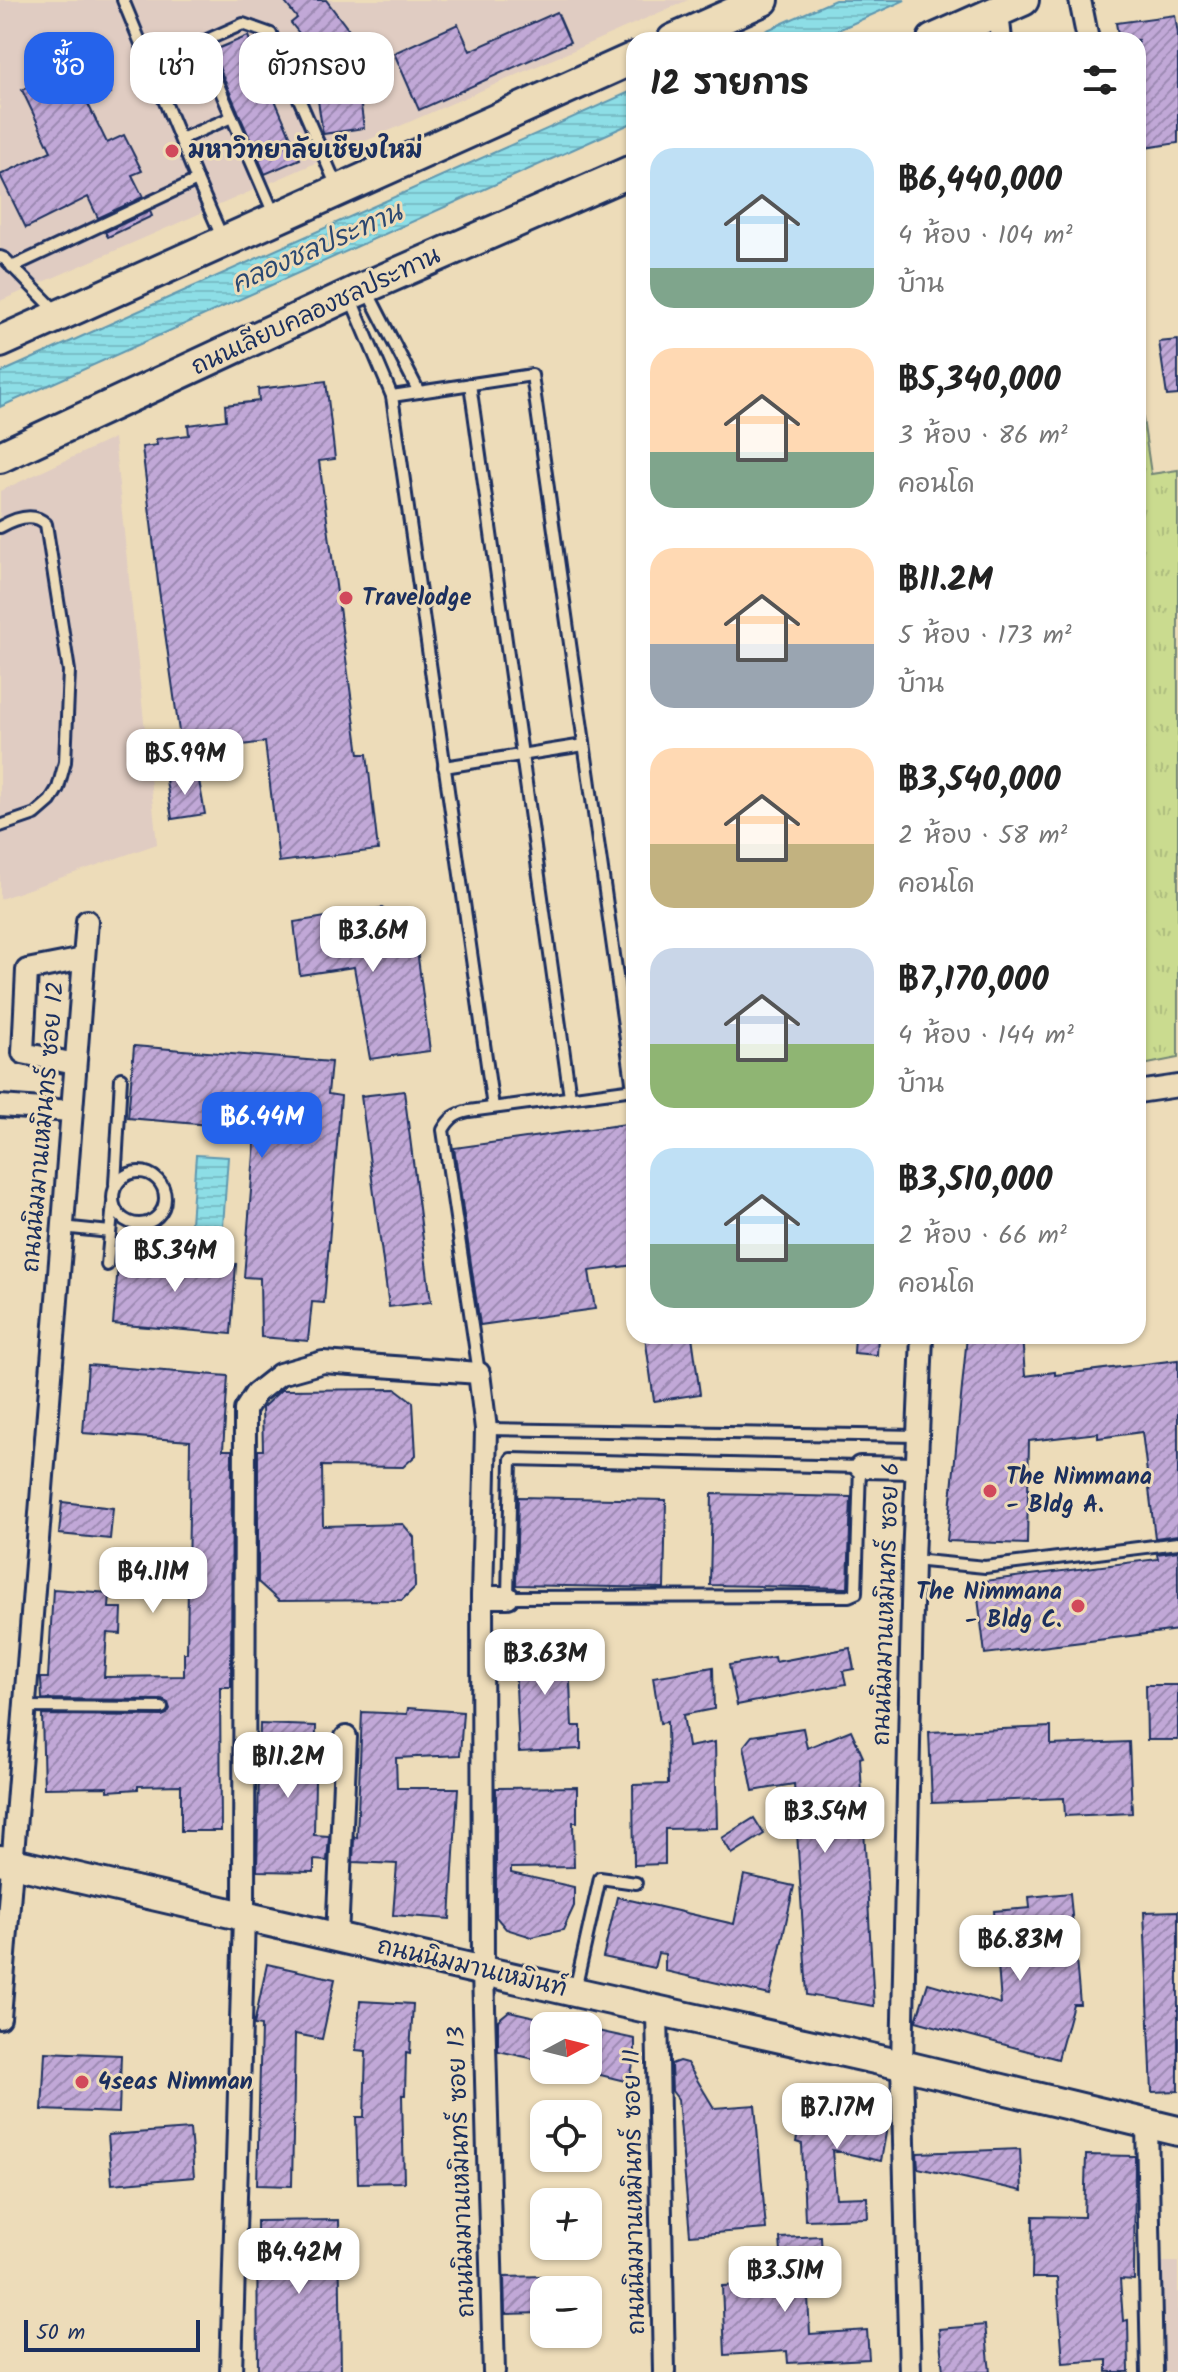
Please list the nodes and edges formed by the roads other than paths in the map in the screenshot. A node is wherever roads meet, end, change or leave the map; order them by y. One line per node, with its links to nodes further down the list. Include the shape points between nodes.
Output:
1 (123, 0): 10 (lane)
2 (763, 0): 5 (main road)
3 (1080, 0): 7 (street)
4 (1007, 17): 6 (main road)
5 (691, 32)
6 (959, 32)
7 (1086, 32)
8 (626, 62): 13 (main road)
9 (232, 117): 10 (lane); 13 (lane, via 200,43 243,24 271,34); 14 (lane)
10 (181, 139): 12 (lane)
11 (626, 173): 18 (main road, ถนนเลียบคลองชลประทาน)
12 (197, 180): 15 (lane); 17 (lane)
13 (339, 190): 14 (main road)
14 (277, 219): 15 (main road)
15 (225, 243): 19 (main road)
16 (0, 257): 17 (lane)
17 (12, 267): 19 (lane)
18 (357, 291): 22 (lane); 23 (lane); 24 (main road, ถนนเลียบคลองชลประทาน)
19 (61, 316): 20 (main road)
20 (0, 342)
21 (470, 384): 22 (lane); 26 (lane, via 532,375); 27 (lane)
22 (419, 392): 23 (lane)
23 (392, 396): 28 (lane)
24 (0, 457)
25 (0, 527): 29 (lane, via 34,517 46,524 69,671 65,762 58,788 35,814)
26 (584, 745): 27 (lane); 32 (lane)
27 (522, 754): 28 (lane); 38 (lane)
28 (444, 767): 40 (lane)
29 (0, 826)
30 (87, 921): 31 (street, ถนนนิมมานเหมินทร์ ซอย 12)
31 (83, 959): 33 (street, ถนนนิมมานเหมินทร์ ซอย 12); 33 (street, via 27,970 23,1053)
32 (626, 1040)
33 (75, 1064): 41 (street, ถนนนิมมานเหมินทร์ ซอย 12)
34 (121, 1078): 42 (lane)
35 (1178, 1086): 37 (street)
36 (626, 1090): 38 (lane)
37 (1146, 1091)
38 (570, 1097): 40 (lane)
39 (0, 1106): 41 (street)
40 (493, 1107): 48 (lane, via 456,1114 443,1130)
41 (71, 1111): 44 (street, ถนนนิมมานเหมินทร์ ซอย 12)
42 (115, 1186): 43 (lane); 43 (lane, via 126,1174 143,1171 162,1186 164,1203 156,1217 134,1224 120,1216)
43 (113, 1202): 45 (lane)
44 (62, 1227): 45 (lane); 57 (street, ถนนนิมมานเหมินทร์ ซอย 12)
45 (110, 1232): 46 (lane)
46 (107, 1265)
47 (922, 1344): 50 (street, ถนนนิมมานเหมินทร์ ซอย 6)
48 (479, 1373): 49 (street, ถนนนิมมานเหมินทร์ ซอย 13); 62 (street, via 323,1362 280,1374 245,1410)
49 (486, 1429): 50 (lane); 55 (street, ถนนนิมมานเหมินทร์ ซอย 13)
50 (918, 1436): 52 (street, ถนนนิมมานเหมินทร์ ซอย 6)
51 (860, 1467): 52 (street); 56 (lane, via 858,1585 849,1596); 56 (lane, via 511,1459)
52 (917, 1468): 54 (street, ถนนนิมมานเหมินทร์ ซอย 6)
53 (1178, 1543): 54 (lane, via 985,1567)
54 (913, 1560): 68 (street, ถนนนิมมานเหมินทร์ ซอย 6)
55 (482, 1597): 56 (street); 64 (street, ถนนนิมมานเหมินทร์ ซอย 13)
56 (508, 1597)
57 (24, 1707): 58 (lane); 60 (street, ถนนนิมมานเหมินทร์ ซอย 12)
58 (162, 1708)
59 (346, 1737): 63 (street)
60 (6, 1861): 62 (main road, ถนนนิมมานเหมินท์); 67 (street, ถนนนิมมานเหมินทร์ ซอย 12)
61 (636, 1883): 65 (lane, via 600,1878)
62 (244, 1916): 63 (main road, ถนนนิมมานเหมินท์); 71 (street)
63 (337, 1937): 64 (main road, ถนนนิมมานเหมินท์)
64 (483, 1971): 65 (main road, ถนนนิมมานเหมินท์); 72 (street, ถนนนิมมานเหมินทร์ ซอย 13)
65 (575, 1992): 66 (main road, ถนนนิมมานเหมินท์)
66 (657, 2011): 68 (main road, ถนนนิมมานเหมินท์); 73 (street, ถนนนิมมานเหมินทร์ ซอย 11)
67 (0, 2018)
68 (902, 2065): 69 (main road, ถนนนิมมานเหมินท์); 74 (street, ถนนนิมมานเหมินทร์ ซอย 6)
69 (1147, 2124): 70 (main road, ถนนนิมมานเหมินท์); 75 (street)
70 (1178, 2131)
71 (231, 2372)
72 (494, 2372)
73 (664, 2372)
74 (910, 2372)
75 (1152, 2372)

